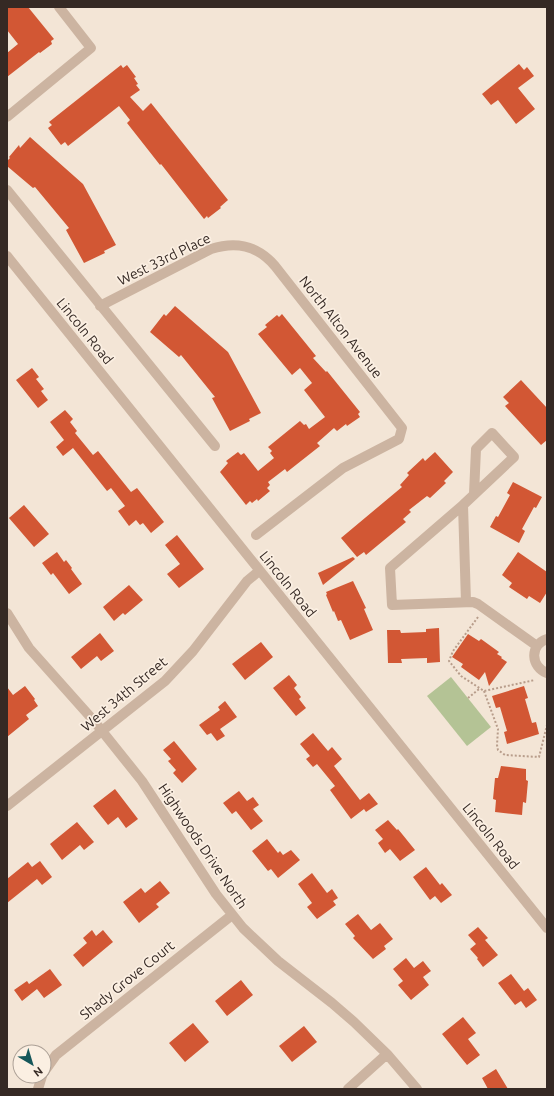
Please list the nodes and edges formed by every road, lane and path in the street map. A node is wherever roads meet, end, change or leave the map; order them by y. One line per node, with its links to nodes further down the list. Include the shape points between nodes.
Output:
1 (59, 7): 2 (street, via 91,48)
2 (7, 117)
3 (7, 190): 6 (street, Lincoln Road)
4 (241, 246): 6 (street, West 33rd Place, via 226,245 211,249); 10 (street, North Alton Avenue, via 260,252 275,266 402,428 399,439 343,468)
5 (7, 256): 11 (street, Lincoln Road)
6 (100, 306): 7 (street, Lincoln Road)
7 (215, 446)
8 (474, 494): 8 (street, via 476,449 492,433 514,457); 9 (street)
9 (463, 505): 12 (street); 12 (street, via 390,568 392,605)
10 (256, 535)
11 (259, 571): 22 (street, West 34th Street, via 247,580 200,642 165,681); 25 (street, Lincoln Road)
12 (466, 602): 13 (street, via 473,602)
13 (485, 608): 16 (street); 18 (path, via 453,651 449,661 461,676)
14 (7, 613): 22 (street, Highwoods Drive North, via 29,648)
15 (547, 639): 16 (street)
16 (537, 646): 17 (street, via 534,657 536,664)
17 (547, 673): 19 (path, via 543,678)
18 (479, 689): 19 (path); 20 (path)
19 (484, 691): 21 (path, via 498,729 498,750 506,754 539,757)
20 (468, 698)
21 (547, 725)
22 (102, 730): 23 (street, West 34th Street); 24 (street, Highwoods Drive North, via 149,790)
23 (7, 806)
24 (232, 915): 26 (street, Highwoods Drive North, via 268,953 332,1003); 27 (street, Shady Grove Court)
25 (547, 928)
26 (388, 1054): 28 (street); 29 (street, Highwoods Drive North)
27 (52, 1061)
28 (348, 1089)
29 (417, 1089)

